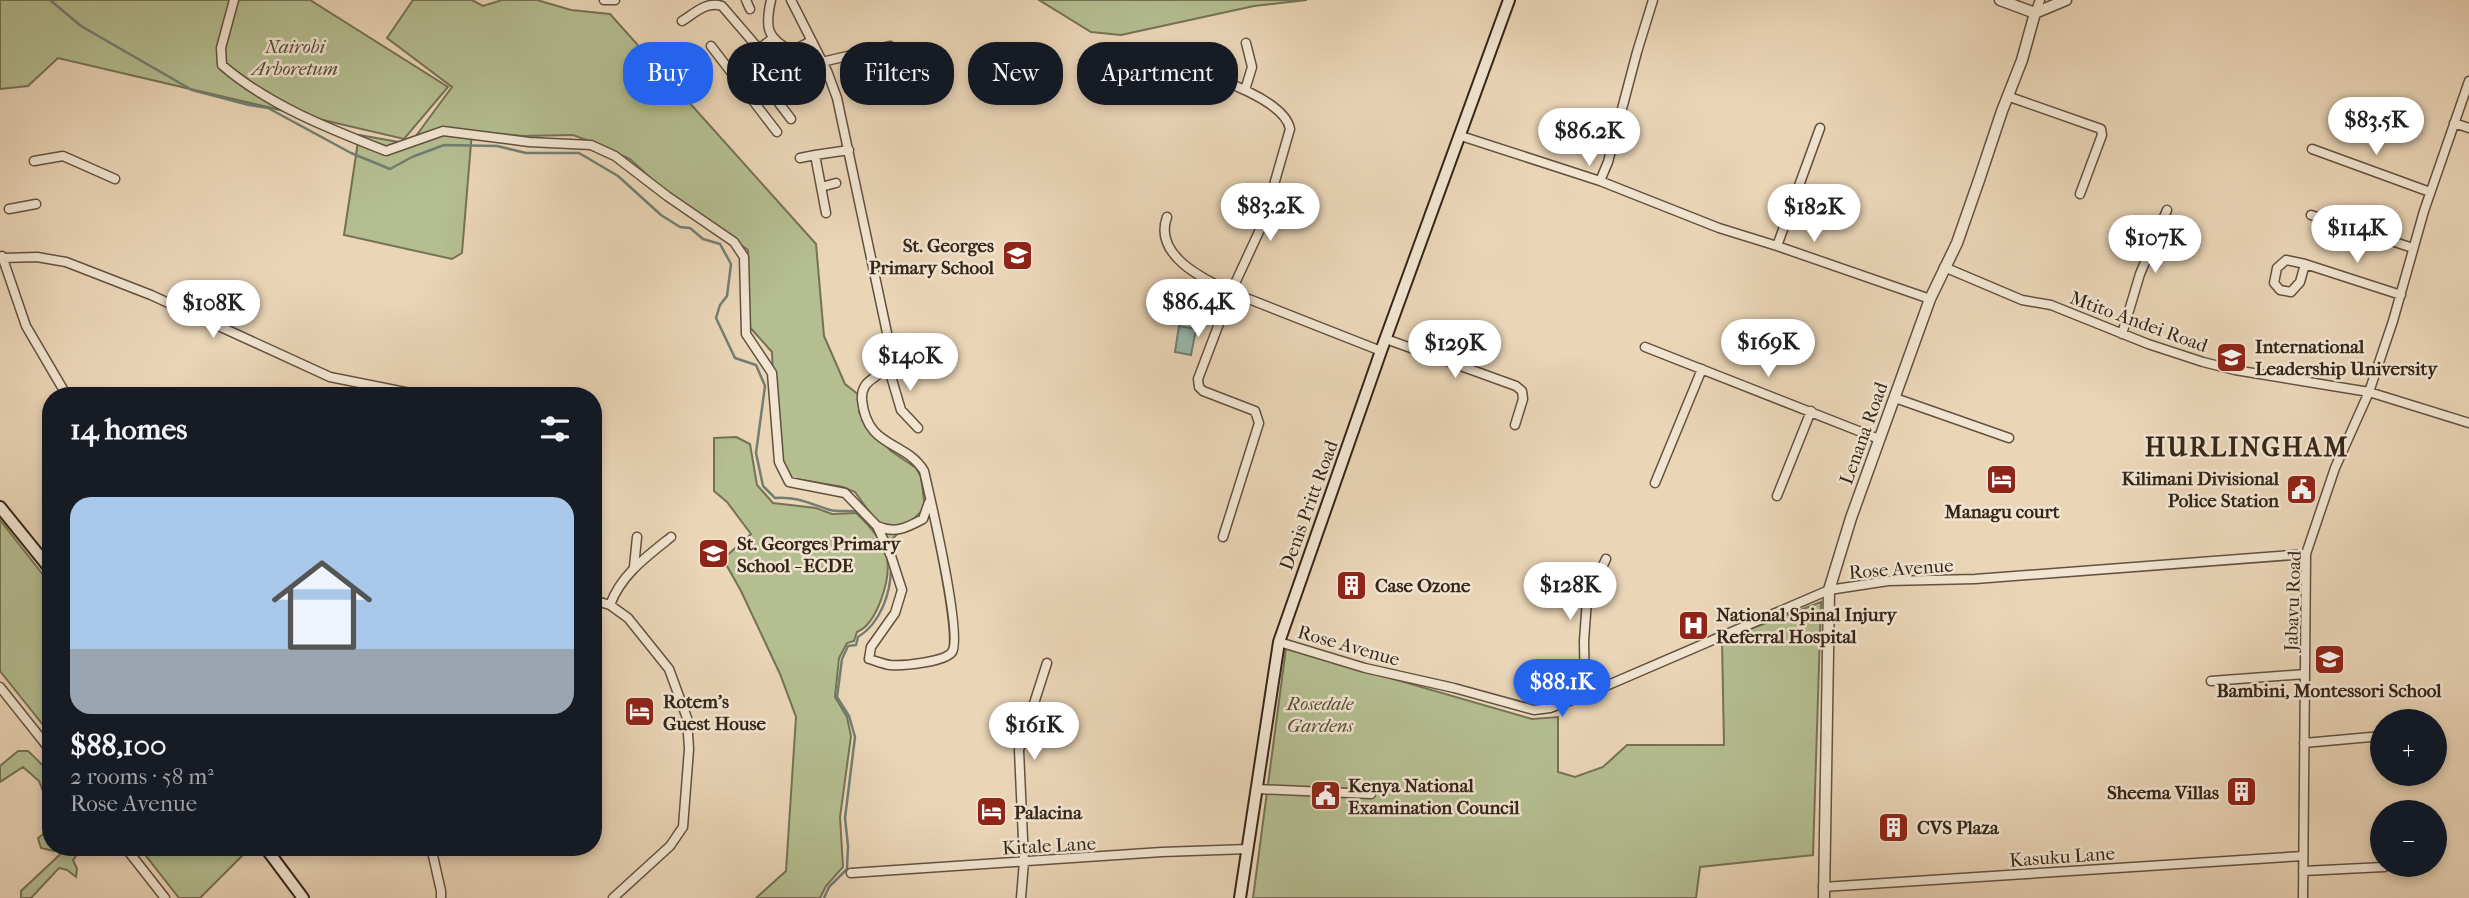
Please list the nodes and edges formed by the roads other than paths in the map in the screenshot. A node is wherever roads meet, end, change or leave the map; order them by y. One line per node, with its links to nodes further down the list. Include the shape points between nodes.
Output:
1 (234, 0): 80 (street, via 222,65 242,82 342,134 386,151 443,131 591,145 615,156 734,242 744,257 746,334 772,373 779,462 789,482 845,493)
2 (604, 0): 3 (street)
3 (615, 0)
4 (746, 0): 12 (street)
5 (771, 0): 15 (street, via 767,22)
6 (790, 0): 16 (street)
7 (1509, 0): 34 (main road, Denis Pritt Road)
8 (1653, 0): 41 (street)
9 (2000, 0): 13 (street)
10 (2040, 0): 13 (street, Lenana Road)
11 (2066, 0): 13 (street)
12 (750, 9)
13 (2035, 13): 26 (street, Lenana Road)
14 (682, 21): 17 (street, via 716,4)
15 (773, 38): 16 (street, via 792,51); 18 (street)
16 (811, 41)
17 (753, 42)
18 (768, 42)
19 (1246, 43): 25 (street, via 1252,67)
20 (713, 48): 21 (street)
21 (727, 65)
22 (826, 72): 36 (street)
23 (2469, 81): 30 (street, Jabavu Road)
24 (1238, 88): 25 (street)
25 (1245, 90): 57 (street, via 1284,116 1290,130 1263,223)
26 (2007, 96): 45 (street, via 2101,129); 56 (street, Lenana Road, via 1957,243)
27 (758, 105): 33 (street)
28 (781, 105): 29 (street)
29 (791, 119)
30 (2454, 123): 32 (street); 44 (street, Jabavu Road)
31 (1820, 128): 52 (street)
32 (2469, 128)
33 (778, 132)
34 (1461, 136): 41 (street); 61 (main road, Denis Pritt Road)
35 (2312, 149): 44 (street)
36 (849, 150): 37 (street); 64 (street, via 890,347)
37 (815, 155): 38 (street); 43 (street)
38 (800, 158)
39 (34, 162): 40 (street, via 63,156)
40 (115, 178)
41 (1600, 181): 52 (street)
42 (836, 183): 43 (street)
43 (821, 187): 49 (street)
44 (2430, 192): 53 (street, Jabavu Road)
45 (2080, 194)
46 (36, 204): 47 (street)
47 (9, 209)
48 (2166, 210): 60 (street)
49 (826, 213)
50 (2311, 215): 53 (street)
51 (1167, 217): 57 (street, via 1163,235 1174,253 1196,274)
52 (1777, 246): 59 (street)
53 (2413, 248): 58 (street, Jabavu Road)
54 (1, 256): 66 (street, via 26,326); 67 (street, via 66,262 151,295 330,377)
55 (2305, 264): 55 (street, via 2282,261 2274,278 2276,287 2295,290); 58 (street)
56 (1944, 267): 59 (street, Lenana Road); 60 (street, Mtito Andei Road)
57 (1231, 292): 63 (street); 83 (street, via 1199,387 1255,411 1259,423)
58 (2401, 295): 68 (street, Jabavu Road)
59 (1930, 299): 69 (street, Lenana Road)
60 (2122, 334): 68 (street, Mtito Andei Road, via 2235,370)
61 (1386, 339): 63 (main road, Denis Pritt Road); 72 (street, via 1516,386 1523,399)
62 (1645, 348): 65 (street)
63 (1381, 351): 91 (main road, Denis Pritt Road)
64 (888, 366): 73 (street, via 901,410); 78 (street, via 869,379 862,396 864,412 881,438 920,464)
65 (1702, 369): 70 (street); 76 (street)
66 (62, 387)
67 (380, 387)
68 (2369, 392): 71 (street); 84 (street, Jabavu Road, via 2335,468)
69 (1895, 398): 74 (street); 75 (street, Lenana Road)
70 (1811, 411): 75 (street); 77 (street)
71 (2469, 423)
72 (1515, 425)
73 (918, 428)
74 (2009, 438)
75 (1880, 439): 88 (street, Lenana Road)
76 (1655, 483)
77 (1777, 496)
78 (930, 499): 80 (street, via 923,519 889,531); 80 (street, via 954,632 955,649 950,655 890,665 869,659 871,647 895,613 902,590)
79 (0, 507): 85 (main road)
80 (877, 526)
81 (636, 537): 87 (street)
82 (671, 537): 87 (street)
83 (1223, 537)
84 (2305, 554): 88 (street, Rose Avenue, via 1975,579 1888,581); 93 (street, Jabavu Road)
85 (42, 559)
86 (1606, 559): 96 (street, via 1587,600)
87 (634, 567): 90 (street)
88 (1829, 590): 96 (street, Rose Avenue); 111 (street, Lenana Road)
89 (602, 603): 90 (street)
90 (610, 605): 116 (street, via 628,618 668,669 687,718 690,748 683,827 670,846)
91 (1279, 642): 96 (street, Rose Avenue, via 1535,710); 100 (main road, Denis Pritt Road)
92 (1047, 663): 107 (street, via 1018,750)
93 (2305, 674): 94 (street); 99 (street, Jabavu Road)
94 (2211, 681)
95 (0, 687): 98 (street)
96 (1585, 695)
97 (2370, 737): 99 (street)
98 (42, 740)
99 (2304, 743): 106 (street, Jabavu Road)
100 (1257, 789): 101 (street); 102 (main road, Denis Pritt Road)
101 (1371, 794)
102 (1248, 849): 107 (street, Kitale Lane); 118 (main road, Denis Pritt Road)
103 (132, 856): 112 (street)
104 (272, 856): 114 (main road)
105 (433, 856): 115 (street)
106 (2303, 856): 109 (street, Jabavu Road); 111 (street, Kasuku Lane)
107 (1024, 861): 110 (street, Kitale Lane); 117 (street)
108 (2370, 868): 109 (street)
109 (2303, 871): 119 (street, Jabavu Road)
110 (851, 873)
111 (1824, 892)
112 (163, 894): 113 (street)
113 (152, 898)
114 (303, 898)
115 (440, 898)
116 (613, 898)
117 (1021, 898)
118 (1240, 898)
119 (2303, 898)

